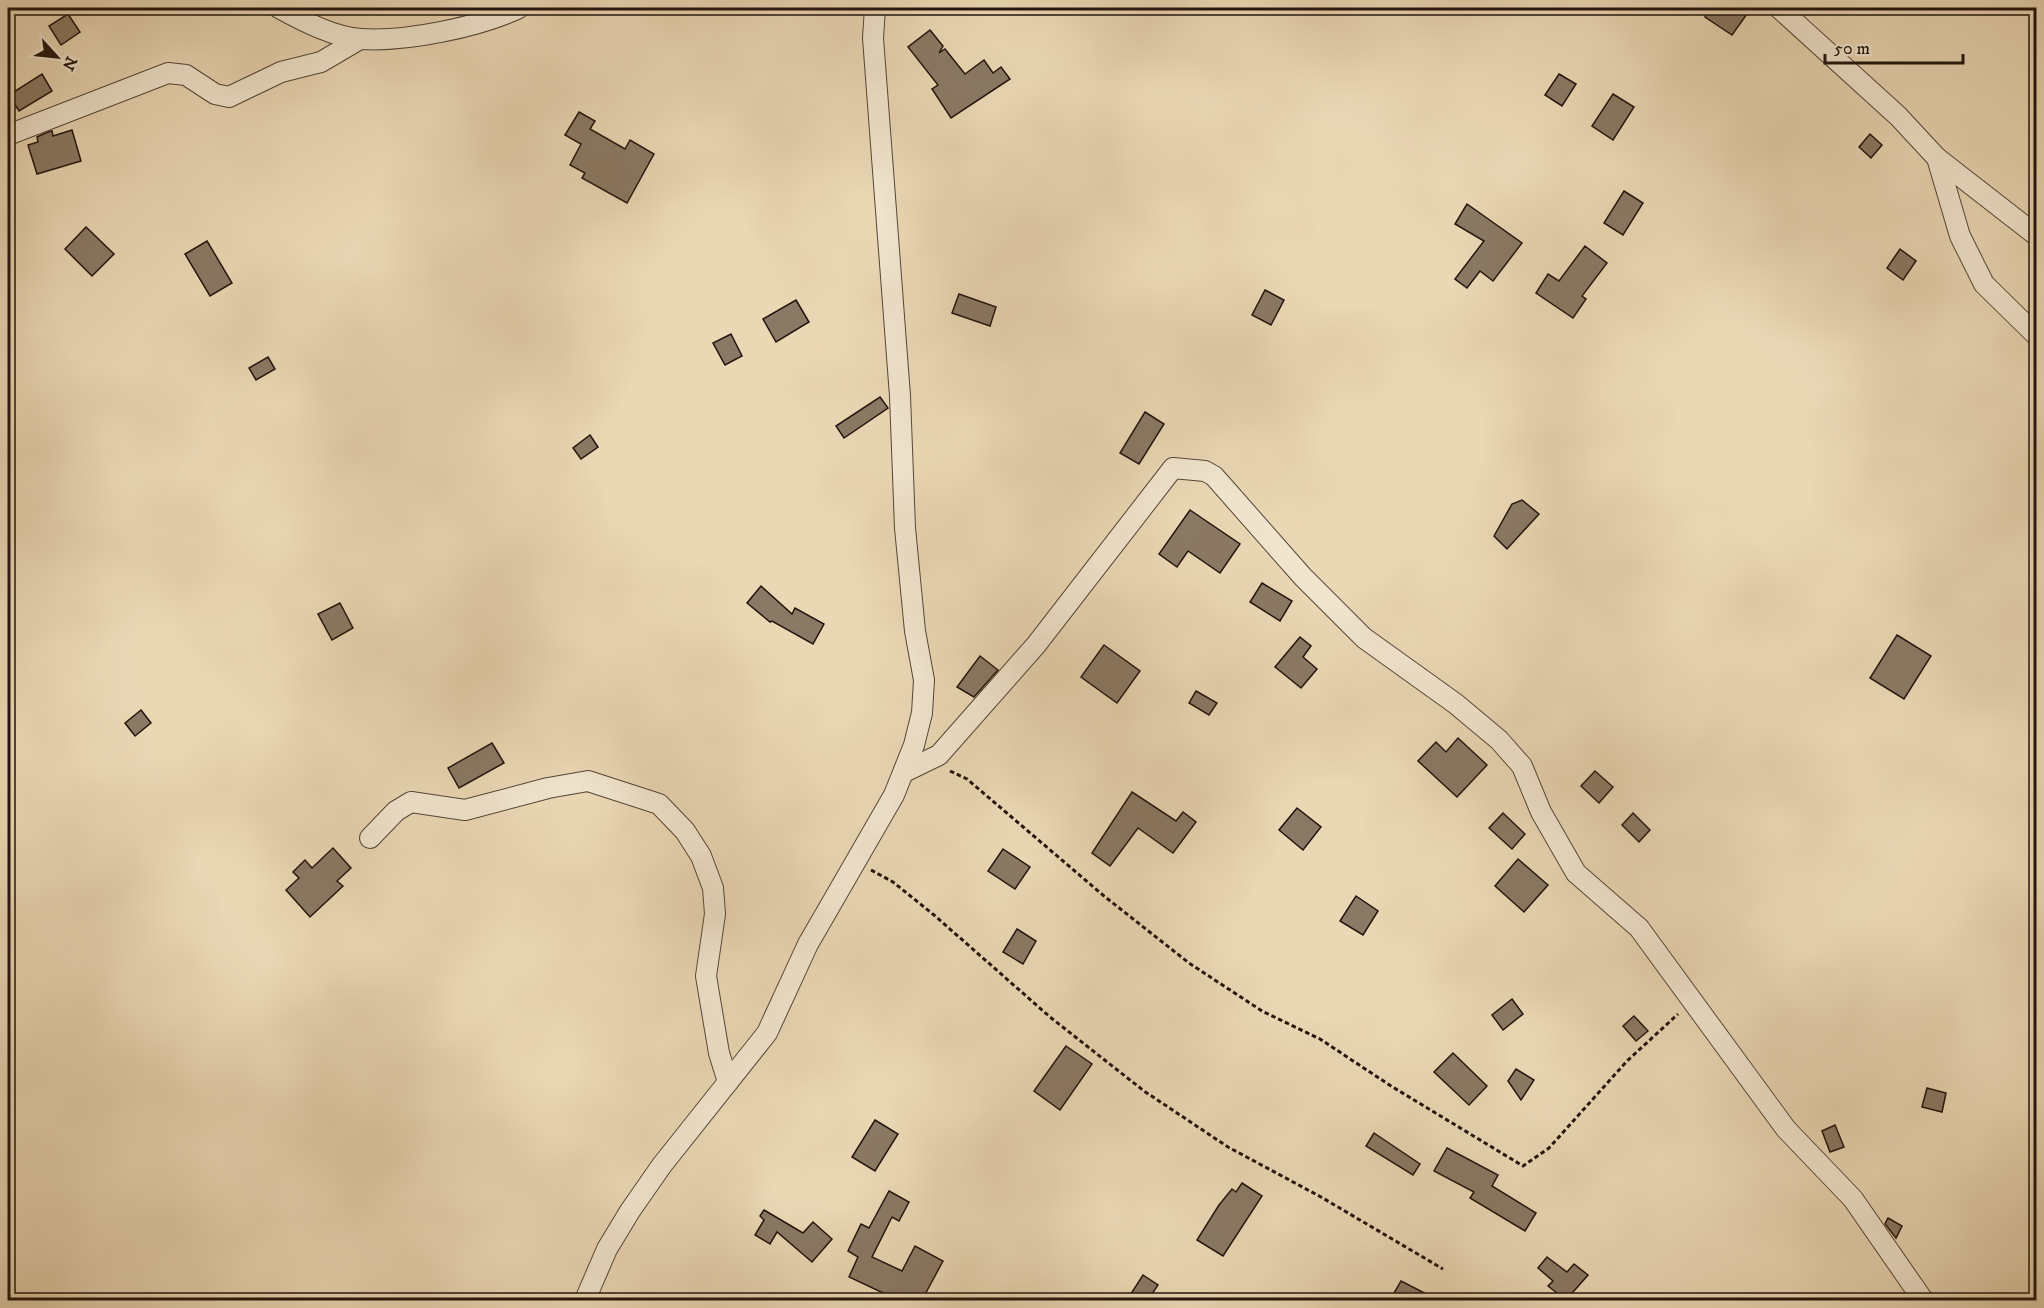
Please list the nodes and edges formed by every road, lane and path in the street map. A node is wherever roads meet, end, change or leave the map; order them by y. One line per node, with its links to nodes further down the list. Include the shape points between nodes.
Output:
1 (279, 8): 5 (street, via 304,21)
2 (519, 8): 5 (street, via 473,25)
3 (874, 8): 11 (street, via 905,528 924,680 922,713)
4 (1779, 8): 7 (street, via 1898,116)
5 (360, 39): 6 (street, via 321,63 281,72 229,97 214,94 186,75 168,73)
6 (8, 135)
7 (1936, 158): 8 (street); 9 (street, via 1960,236 1984,284)
8 (2037, 236)
9 (2037, 335)
10 (925, 765): 11 (street); 14 (path, via 967,779 1104,896 1216,981 1262,1011 1320,1039 1522,1166 1549,1148 1627,1061); 18 (street, via 939,755 1036,645 1166,474 1180,467 1205,471 1364,638 1478,721 1522,766 1541,812 1576,873 1639,928 1786,1129 1853,1199)
11 (904, 772): 13 (street)
12 (370, 838): 15 (street, via 396,811 411,802 465,810 588,781 659,804 685,831 701,856 713,888 715,914 706,976)
13 (856, 862): 15 (street, via 808,944 767,1033); 16 (path, via 893,882 1050,1017 1162,1104 1228,1147)
14 (1684, 1008)
15 (728, 1082): 17 (street, via 630,1211 607,1249)
16 (1443, 1269)
17 (585, 1300)
18 (1923, 1300)

